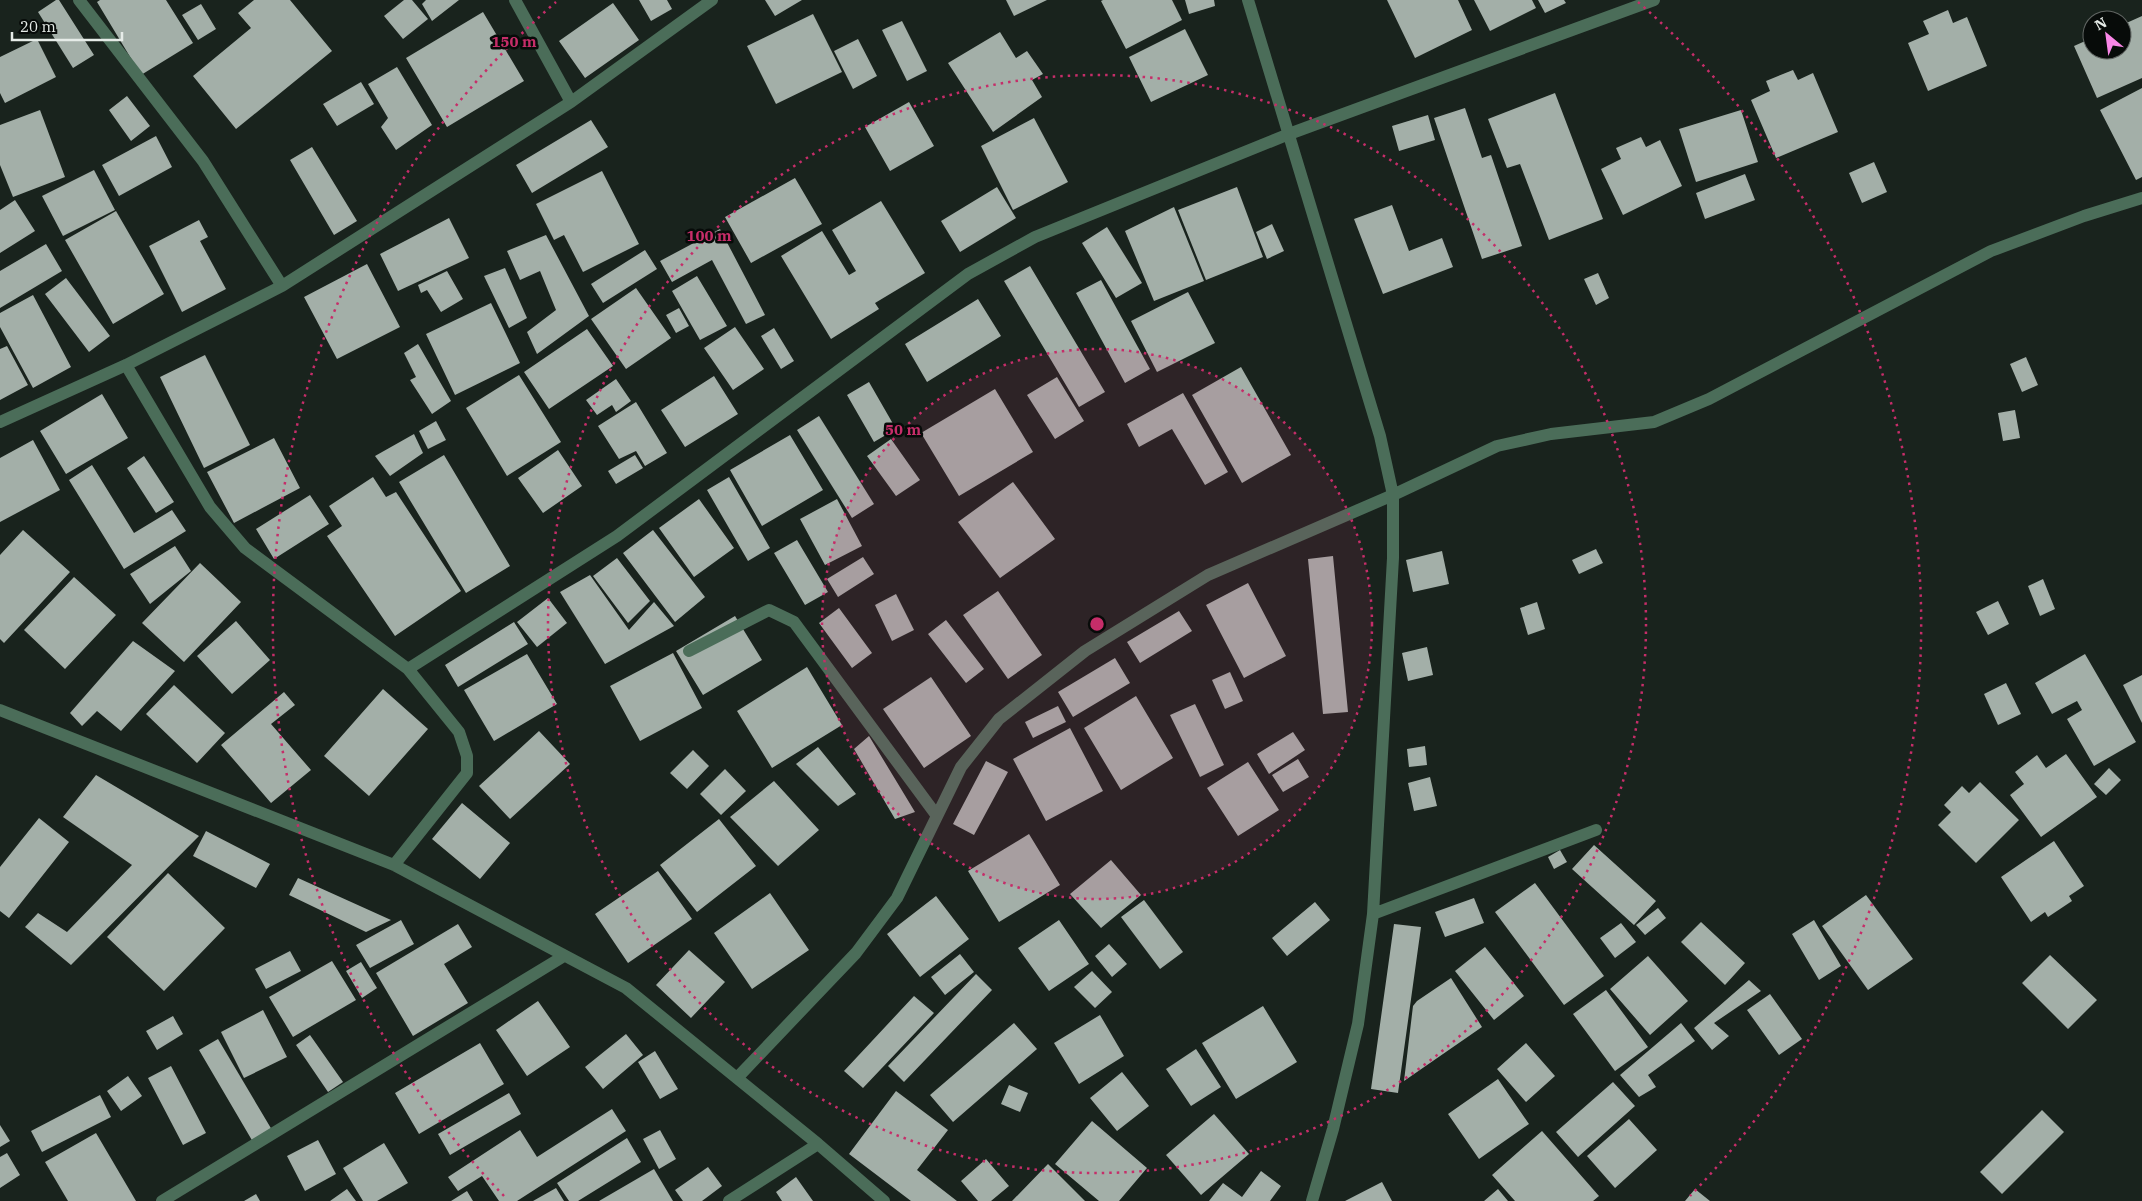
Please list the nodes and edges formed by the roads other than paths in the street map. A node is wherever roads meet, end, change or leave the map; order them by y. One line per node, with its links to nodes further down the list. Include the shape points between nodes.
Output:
1 (79, 0): 9 (street, via 203,160)
2 (515, 0): 6 (street)
3 (712, 0): 6 (street)
4 (1248, 0): 7 (street)
5 (1654, 0): 7 (street)
6 (571, 102): 9 (street)
7 (1289, 134): 12 (street, via 1380,436); 14 (street, via 1035,237 968,274 617,536)
8 (2142, 198): 12 (street, via 1992,251 1709,399 1654,422 1550,434 1497,446)
9 (282, 286): 10 (street)
10 (126, 365): 11 (street); 14 (street, via 210,507 246,548)
11 (0, 422)
12 (1393, 495): 16 (street, via 1208,574 1085,651 999,719 961,767); 19 (street, via 1393,558)
13 (689, 651): 16 (street, via 769,610 794,622)
14 (408, 669): 18 (street, via 458,732 467,756 467,773)
15 (0, 710): 18 (street)
16 (937, 816): 21 (street, via 897,898 856,953)
17 (1596, 830): 19 (street)
18 (394, 865): 20 (street)
19 (1373, 914): 26 (street, via 1358,1024)
20 (564, 956): 21 (street, via 626,988); 23 (street)
21 (737, 1078): 22 (street)
22 (818, 1144): 24 (street); 25 (street)
23 (162, 1201)
24 (729, 1201)
25 (884, 1201)
26 (1312, 1201)

